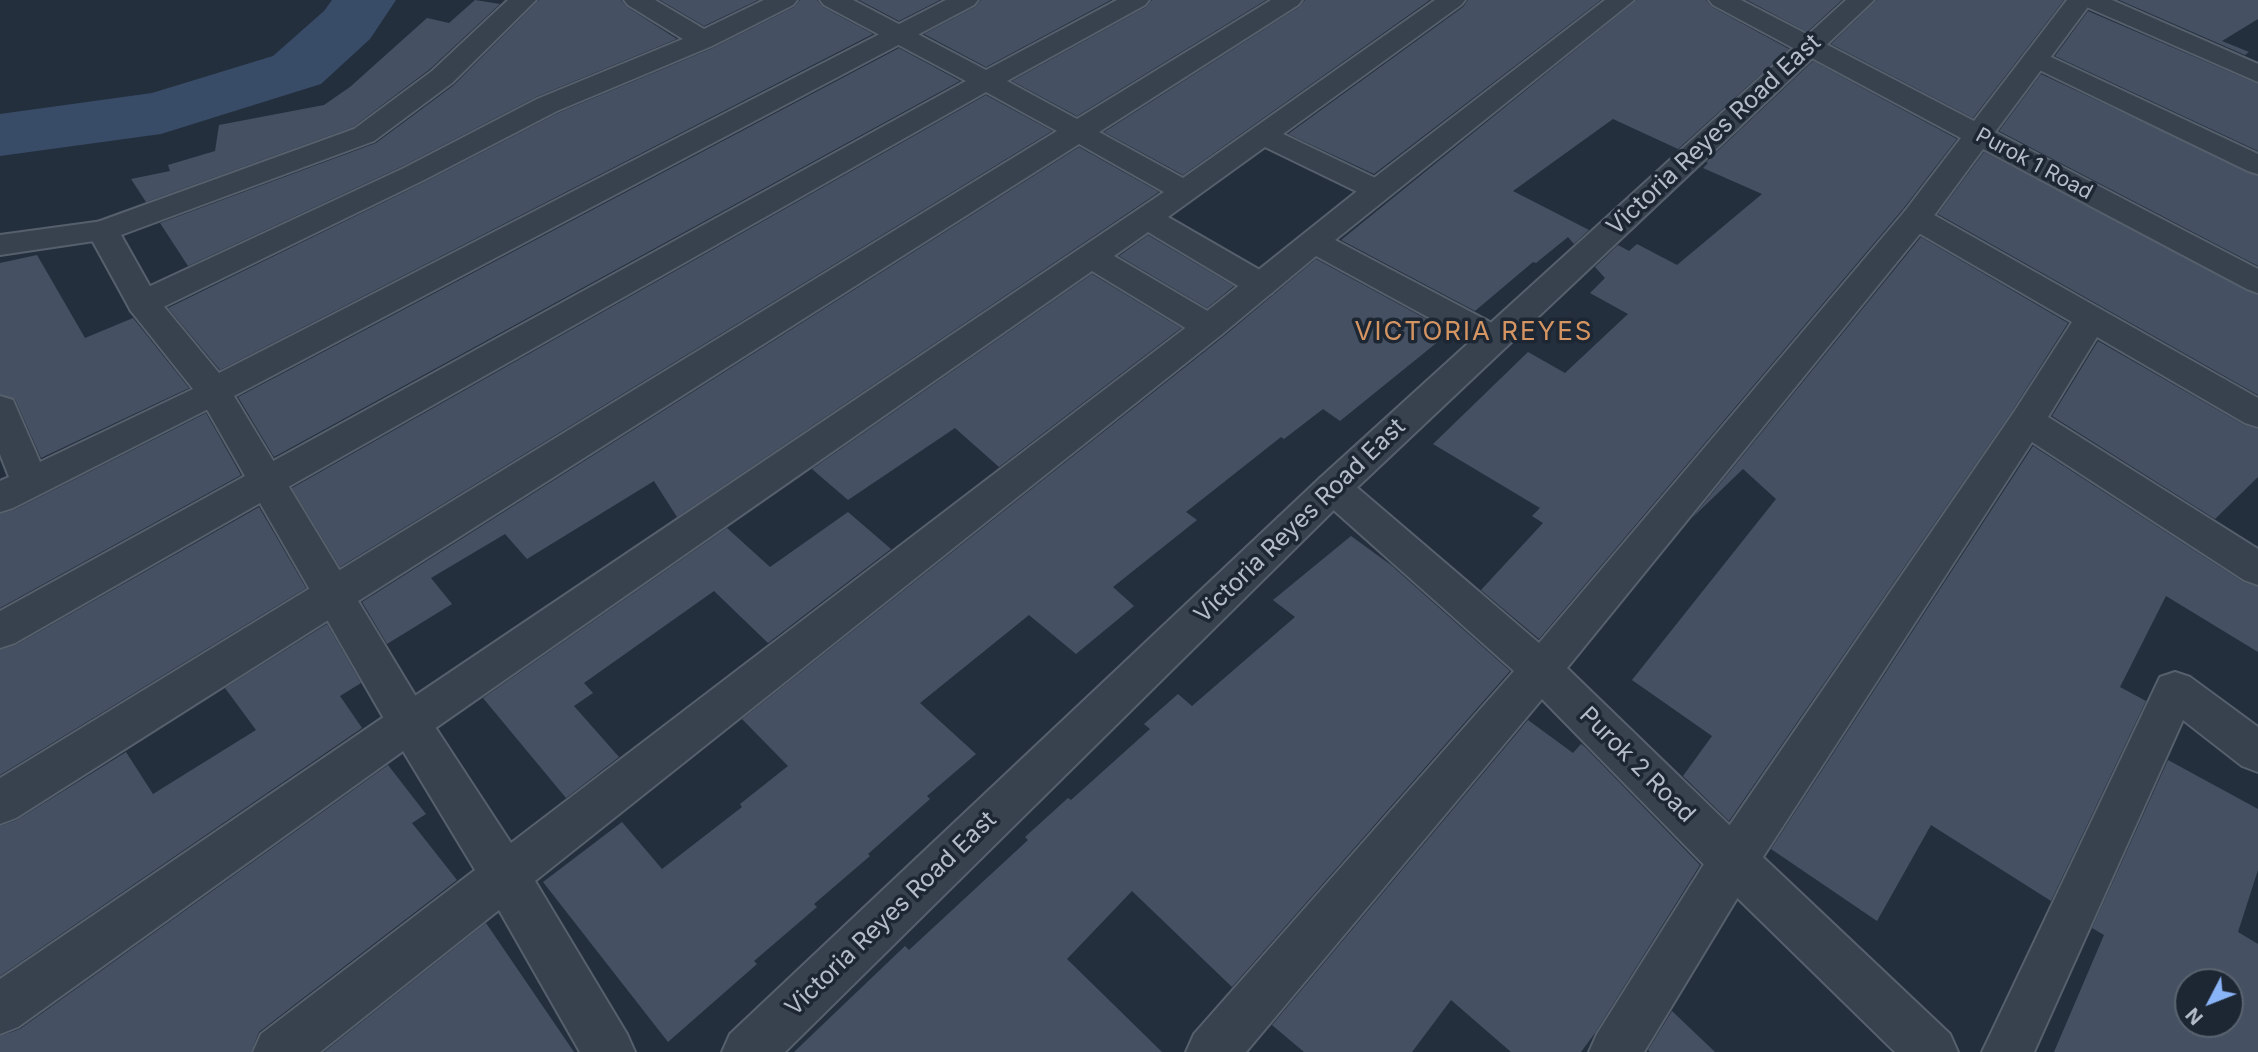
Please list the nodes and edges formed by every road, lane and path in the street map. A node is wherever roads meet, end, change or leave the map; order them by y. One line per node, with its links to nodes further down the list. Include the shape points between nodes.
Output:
1 (523, 0): 28 (street, via 442,77 363,135)
2 (637, 0): 15 (street)
3 (784, 0): 15 (street)
4 (833, 0): 14 (street)
5 (965, 0): 14 (street)
6 (1136, 0): 19 (street)
7 (1289, 0): 20 (street)
8 (1452, 0): 22 (street)
9 (1621, 0): 25 (street)
10 (1723, 0): 16 (street, Purok 1 Road)
11 (1861, 0): 16 (street, Victoria Reyes Road East)
12 (2080, 0): 17 (street)
13 (2091, 0): 18 (street)
14 (900, 33): 19 (street); 38 (street)
15 (703, 40): 34 (street, via 547,105)
16 (1810, 47): 21 (street, Purok 1 Road); 37 (street, Victoria Reyes Road East)
17 (2036, 58): 21 (street); 23 (street)
18 (2258, 74)
19 (986, 81): 20 (street); 42 (street)
20 (1076, 132): 24 (street); 46 (street)
21 (1978, 134): 27 (street); 32 (street, Purok 1 Road)
22 (1262, 135): 24 (street); 25 (street)
23 (2258, 164)
24 (1183, 190): 26 (street)
25 (1377, 190): 29 (street)
26 (1147, 218): 31 (street); 33 (street)
27 (1916, 218): 35 (street); 48 (street)
28 (103, 231): 30 (street); 34 (street)
29 (1313, 241): 33 (street); 37 (street)
30 (0, 245)
31 (1089, 256): 36 (street); 49 (street)
32 (2258, 282)
33 (1261, 285): 36 (street)
34 (143, 303): 38 (street)
35 (2092, 318): 40 (street); 41 (street)
36 (1209, 327): 53 (street)
37 (1493, 338): 43 (street, Victoria Reyes Road East)
38 (214, 391): 42 (street); 44 (street)
39 (0, 409): 44 (street)
40 (2258, 414)
41 (2027, 421): 45 (street); 52 (street)
42 (268, 481): 46 (street); 47 (street)
43 (1333, 488): 48 (street, Purok 2 Road); 58 (street, Victoria Reyes Road East)
44 (15, 490)
45 (2258, 569)
46 (335, 595): 49 (street); 51 (street)
47 (0, 631)
48 (1541, 670): 52 (street, Purok 2 Road); 55 (street)
49 (409, 723): 53 (street); 54 (street)
50 (2258, 752): 61 (street, via 2182,678)
51 (0, 803)
52 (1733, 861): 59 (street); 60 (street, Purok 2 Road)
53 (505, 876): 56 (street); 57 (street)
54 (0, 1009)
55 (1218, 1049)
56 (279, 1052)
57 (610, 1052)
58 (747, 1052)
59 (1615, 1052)
60 (1932, 1052)
61 (2008, 1052)

